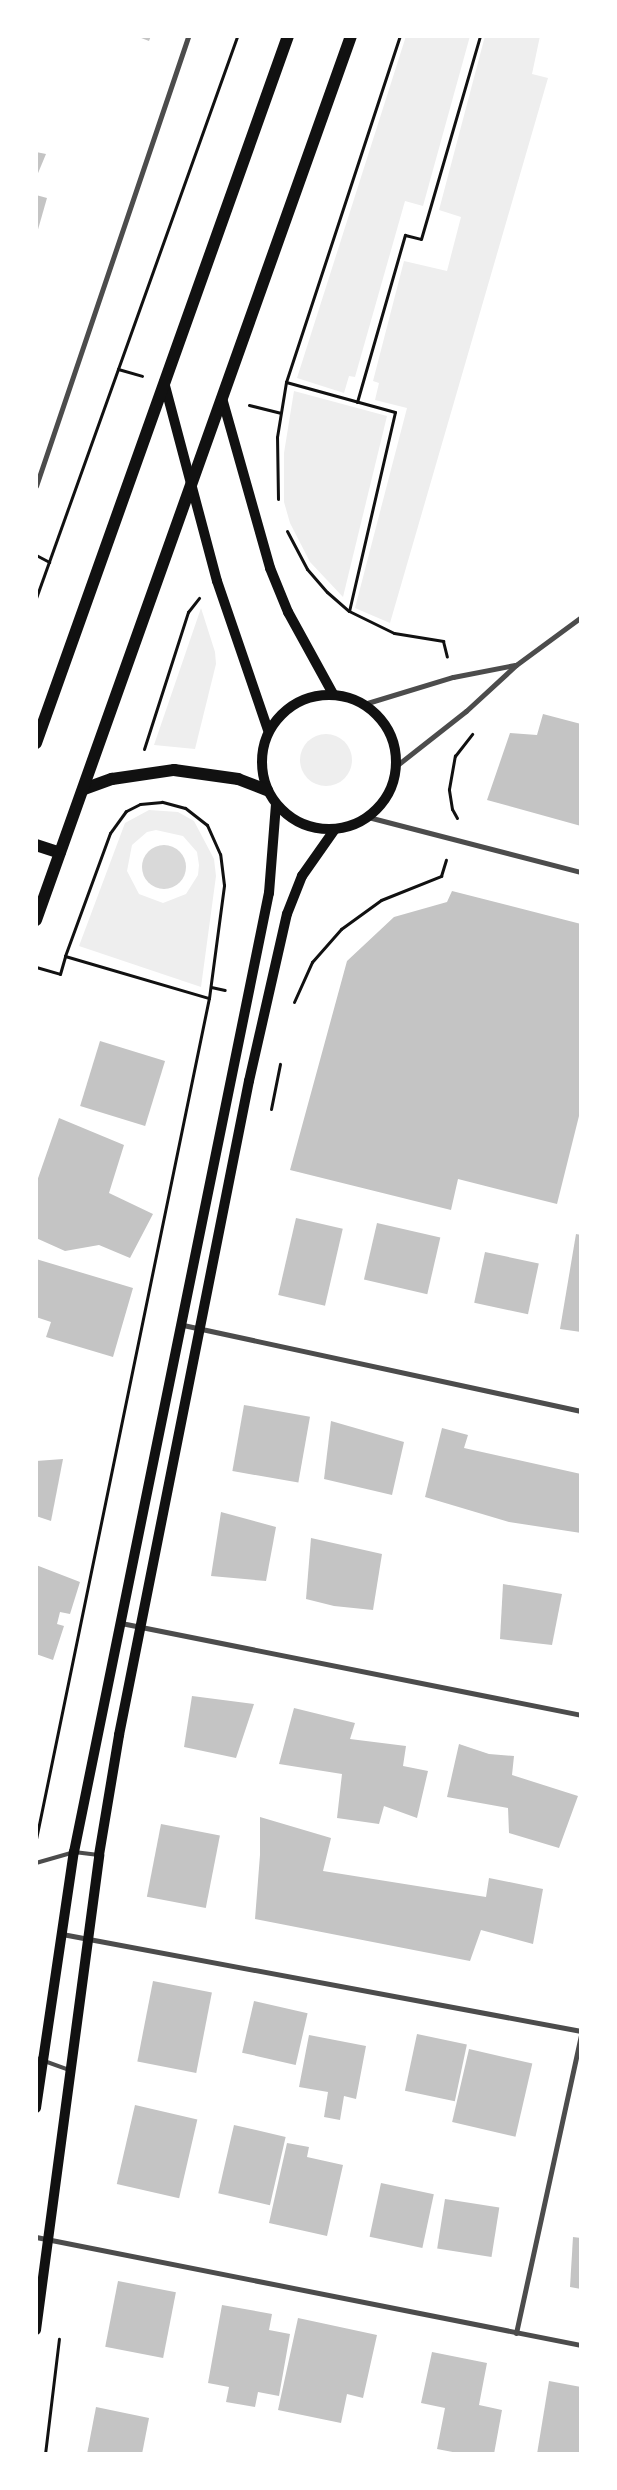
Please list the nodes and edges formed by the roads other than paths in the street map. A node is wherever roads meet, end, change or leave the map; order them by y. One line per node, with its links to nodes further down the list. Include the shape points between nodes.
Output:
1 (188, 36): 6 (street)
2 (288, 36): 4 (main road)
3 (351, 36): 5 (main road)
4 (164, 382): 7 (main road); 12 (main road)
5 (222, 398): 7 (main road); 10 (main road, via 270,568 288,612)
6 (36, 486)
7 (191, 487): 13 (main road, via 217,581); 16 (main road)
8 (581, 617): 9 (street)
9 (516, 664): 11 (street, via 453,677); 15 (street, via 466,711)
10 (333, 694): 11 (main road); 13 (main road, via 308,697 292,706)
11 (364, 704): 15 (main road, via 382,720 394,742)
12 (39, 726): 14 (main road)
13 (268, 730): 17 (main road, via 262,750 261,771)
14 (36, 743)
15 (396, 766): 19 (main road, via 392,786 383,803)
16 (84, 789): 17 (main road, via 143,772 207,772); 22 (main road)
17 (267, 790): 18 (main road)
18 (276, 804): 20 (main road, via 302,824); 25 (main road, via 269,893)
19 (368, 817): 20 (main road); 23 (street)
20 (335, 829): 26 (main road, via 302,876 286,914 249,1081)
21 (36, 845): 22 (main road)
22 (60, 853): 24 (main road)
23 (581, 872)
24 (36, 920)
25 (183, 1325): 26 (street); 28 (main road)
26 (200, 1331): 27 (street); 29 (main road)
27 (581, 1411)
28 (120, 1623): 29 (street); 31 (main road)
29 (141, 1630): 30 (street); 32 (main road)
30 (581, 1715)
31 (74, 1852): 32 (lane); 33 (lane); 34 (main road)
32 (99, 1855): 35 (main road)
33 (36, 1863)
34 (61, 1934): 35 (street); 38 (main road)
35 (88, 1939): 36 (street); 39 (main road)
36 (581, 2030)
37 (581, 2036): 44 (street)
38 (39, 2060): 39 (lane); 40 (main road)
39 (70, 2070): 42 (main road)
40 (36, 2108)
41 (36, 2237): 42 (street)
42 (48, 2240): 43 (main road); 44 (street)
43 (36, 2330)
44 (516, 2333): 45 (street)
45 (581, 2345)

